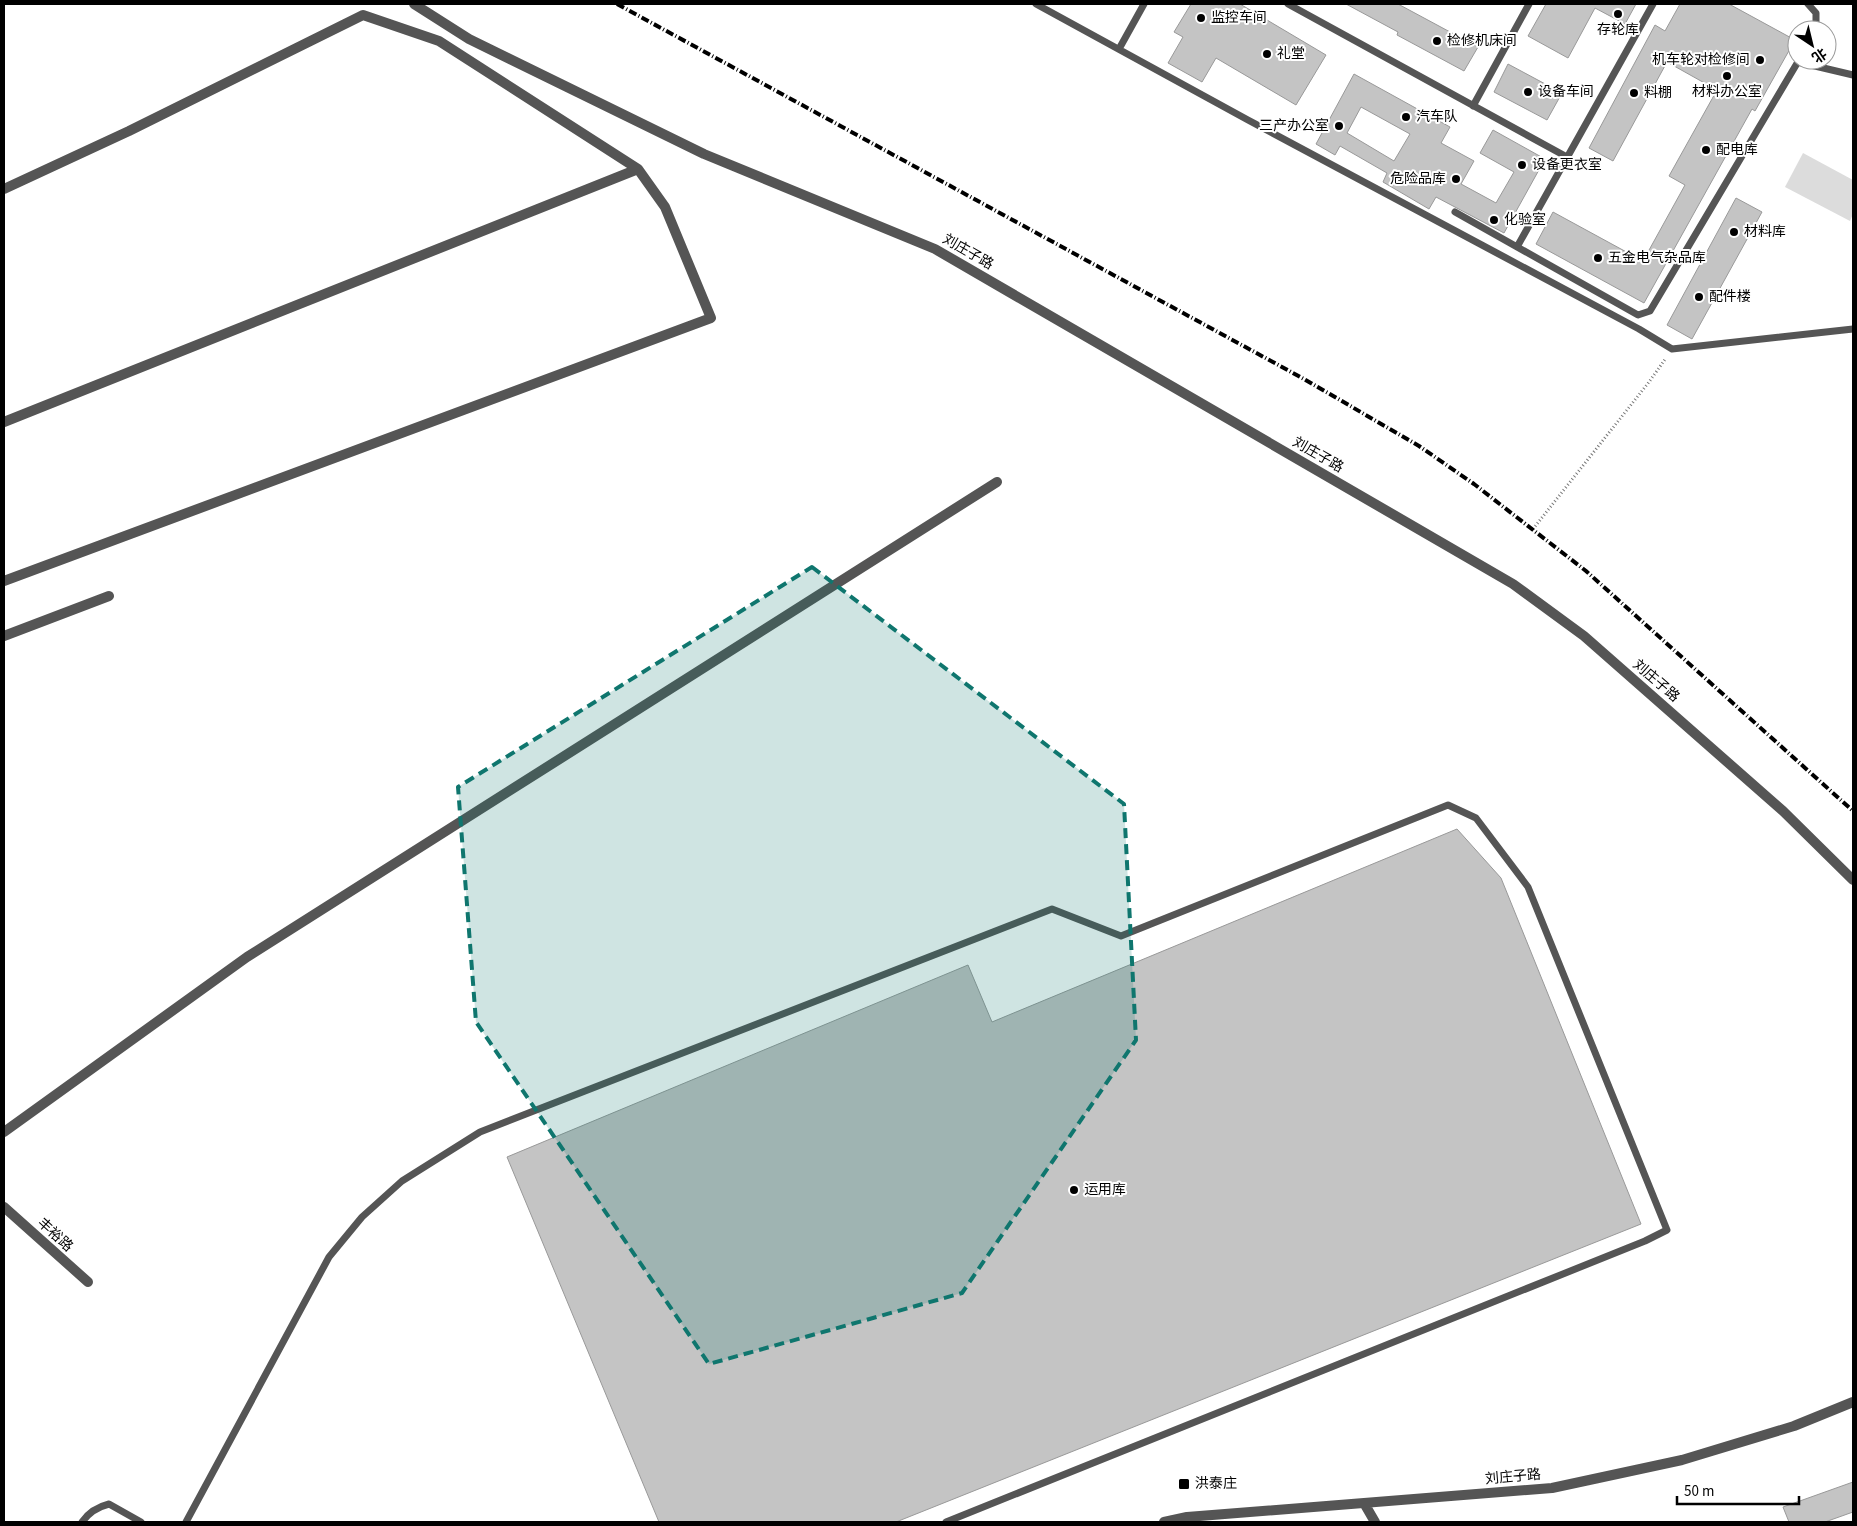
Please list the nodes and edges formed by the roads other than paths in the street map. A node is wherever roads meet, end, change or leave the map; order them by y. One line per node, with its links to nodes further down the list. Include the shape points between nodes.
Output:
1 (414, 4): 25 (street, 刘庄子路, via 469,38 704,154 935,249 1513,584 1598,649 1783,811)
2 (1036, 4): 9 (lane)
3 (1144, 4): 9 (lane)
4 (1288, 4): 13 (lane)
5 (1529, 4): 13 (lane)
6 (1653, 4): 14 (lane)
7 (1808, 4): 8 (lane, via 1816,13)
8 (1816, 20)
9 (1118, 49): 19 (lane, via 1672,350)
10 (1793, 70): 18 (lane, via 1650,311 1638,314)
11 (1833, 70): 12 (lane)
12 (1853, 75)
13 (1473, 106): 14 (lane)
14 (1567, 156): 18 (lane)
15 (638, 170): 16 (street, via 439,41 363,15); 20 (street); 22 (street, via 665,207 710,318)
16 (4, 189)
17 (1455, 212): 18 (lane)
18 (1517, 247)
19 (1853, 329)
20 (4, 422)
21 (997, 482): 26 (street, via 247,957)
22 (4, 581)
23 (110, 596): 24 (street)
24 (4, 636)
25 (1853, 880)
26 (4, 1132)
27 (4, 1207): 28 (street, 丰裕路)
28 (88, 1282)
29 (1853, 1402): 30 (street, 刘庄子路, via 1794,1426 1682,1460 1562,1486)
30 (1364, 1503): 35 (street, 刘庄子路, via 1187,1517); 36 (street)
31 (82, 1522): 32 (lane, via 88,1513 109,1504)
32 (141, 1522)
33 (186, 1522): 34 (lane, via 328,1256 362,1217 402,1181 480,1132 1052,910 1121,936 1448,805 1476,818 1528,886 1667,1230)
34 (946, 1522)
35 (1164, 1522)
36 (1374, 1522)

